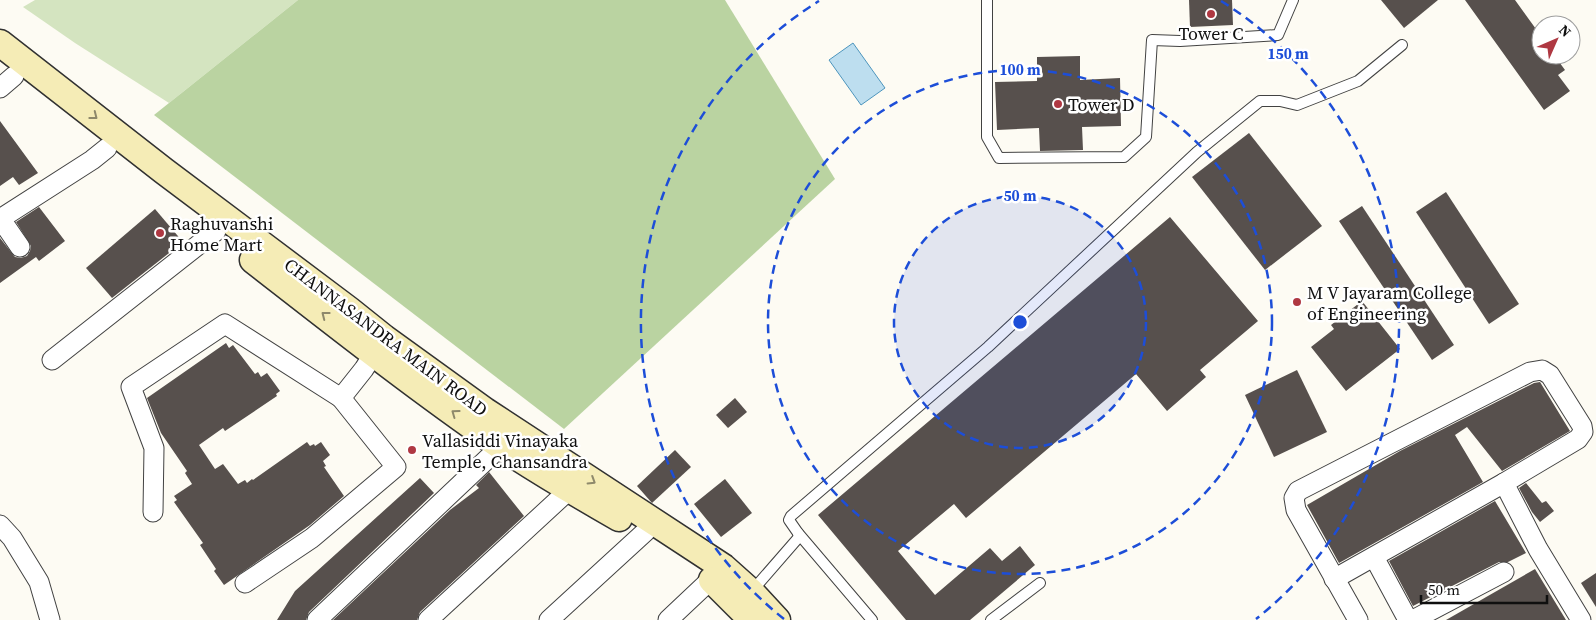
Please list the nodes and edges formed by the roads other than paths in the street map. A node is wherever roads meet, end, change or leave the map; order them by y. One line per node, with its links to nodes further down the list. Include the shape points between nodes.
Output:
1 (987, 0): 2 (lane, via 987,137 999,158 1124,157 1146,137 1152,40 1278,35)
2 (1293, 0)
3 (0, 43): 10 (main road, CHANNASANDRA MAIN ROAD, one-way to 10, via 350,310)
4 (1402, 45): 19 (lane, via 1358,81 1297,105 1260,101 1197,152 988,347 791,516 789,520)
5 (5, 76): 6 (main road, CHANNASANDRA MAIN ROAD)
6 (107, 148): 7 (street); 8 (main road, CHANNASANDRA MAIN ROAD)
7 (0, 218): 9 (street)
8 (216, 231): 10 (main road, CHANNASANDRA MAIN ROAD, one-way to 8); 11 (street)
9 (20, 247)
10 (379, 346): 12 (street); 13 (main road, CHANNASANDRA MAIN ROAD, one-way to 10); 18 (main road, CHANNASANDRA MAIN ROAD, one-way to 18, via 485,411)
11 (52, 360)
12 (341, 398): 16 (street, via 225,324 131,387 154,448); 24 (street, via 396,467 312,538)
13 (501, 446): 15 (main road, CHANNASANDRA MAIN ROAD); 28 (street)
14 (1504, 483): 20 (street); 23 (street, via 1578,439 1583,432 1550,375 1542,370 1530,372 1298,491 1294,498 1296,510); 39 (street, via 1538,550)
15 (569, 490): 18 (main road, CHANNASANDRA MAIN ROAD); 29 (street)
16 (153, 512)
17 (0, 525): 27 (street, via 12,538 39,582)
18 (649, 527): 22 (main road, CHANNASANDRA MAIN ROAD); 30 (street)
19 (798, 533): 26 (lane, via 799,537); 34 (lane)
20 (1374, 556): 23 (street); 37 (street)
21 (1504, 572): 38 (street)
22 (717, 573): 26 (main road, CHANNASANDRA MAIN ROAD); 31 (street); 32 (main road, CHANNASANDRA MAIN ROAD, via 732,599)
23 (1334, 579): 36 (street)
24 (245, 583)
25 (1040, 583): 35 (lane)
26 (751, 592): 33 (main road, CHANNASANDRA MAIN ROAD)
27 (50, 620)
28 (317, 620)
29 (428, 620)
30 (549, 620)
31 (668, 620)
32 (752, 620)
33 (777, 620)
34 (872, 620)
35 (991, 620)
36 (1358, 620)
37 (1408, 620)
38 (1413, 620)
39 (1581, 620)

